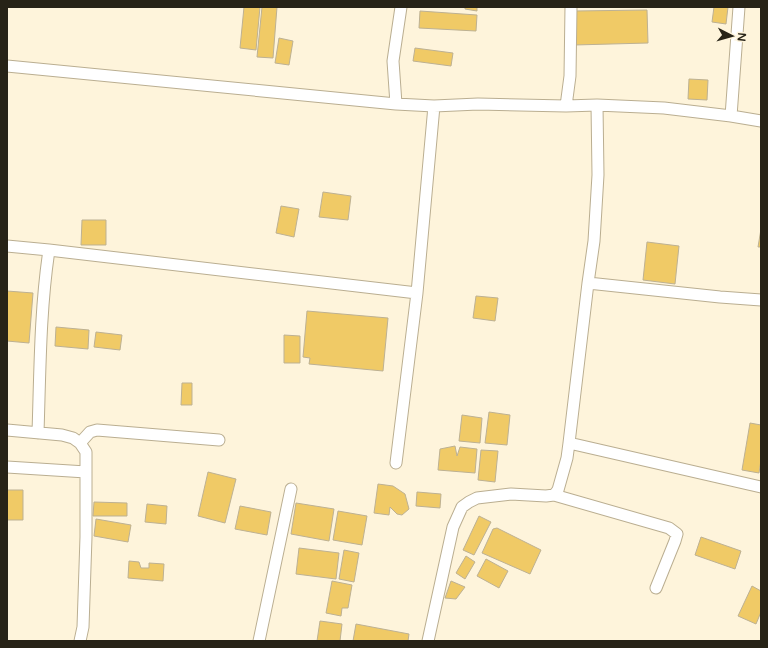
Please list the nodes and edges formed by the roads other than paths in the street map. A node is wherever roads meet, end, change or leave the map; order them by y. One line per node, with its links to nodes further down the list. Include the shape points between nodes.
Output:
1 (401, 7): 5 (street, via 394,61)
2 (571, 7): 8 (street, via 570,76)
3 (739, 7): 9 (street)
4 (7, 66): 5 (street)
5 (396, 104): 7 (street)
6 (597, 105): 8 (street); 9 (street, via 664,108); 13 (street, via 598,175 594,240)
7 (434, 106): 8 (street); 14 (street)
8 (566, 106)
9 (731, 116): 10 (street)
10 (761, 121)
11 (7, 246): 12 (street)
12 (49, 250): 14 (street); 17 (street, via 42,322)
13 (588, 283): 15 (street); 20 (street)
14 (417, 293): 21 (street)
15 (761, 300)
16 (7, 430): 17 (street)
17 (38, 433): 19 (street, via 62,435)
18 (219, 440): 19 (street, via 97,430 90,432)
19 (80, 443): 23 (street, via 86,452)
20 (569, 443): 24 (street); 26 (street, via 558,490)
21 (396, 464)
22 (7, 467): 23 (street)
23 (86, 472): 28 (street, via 86,545 83,627)
24 (761, 487)
25 (291, 489): 29 (street)
26 (554, 495): 27 (street, via 669,528 676,534); 30 (street, via 511,494 477,498 462,507 454,527)
27 (656, 588)
28 (80, 641)
29 (259, 641)
30 (428, 641)

